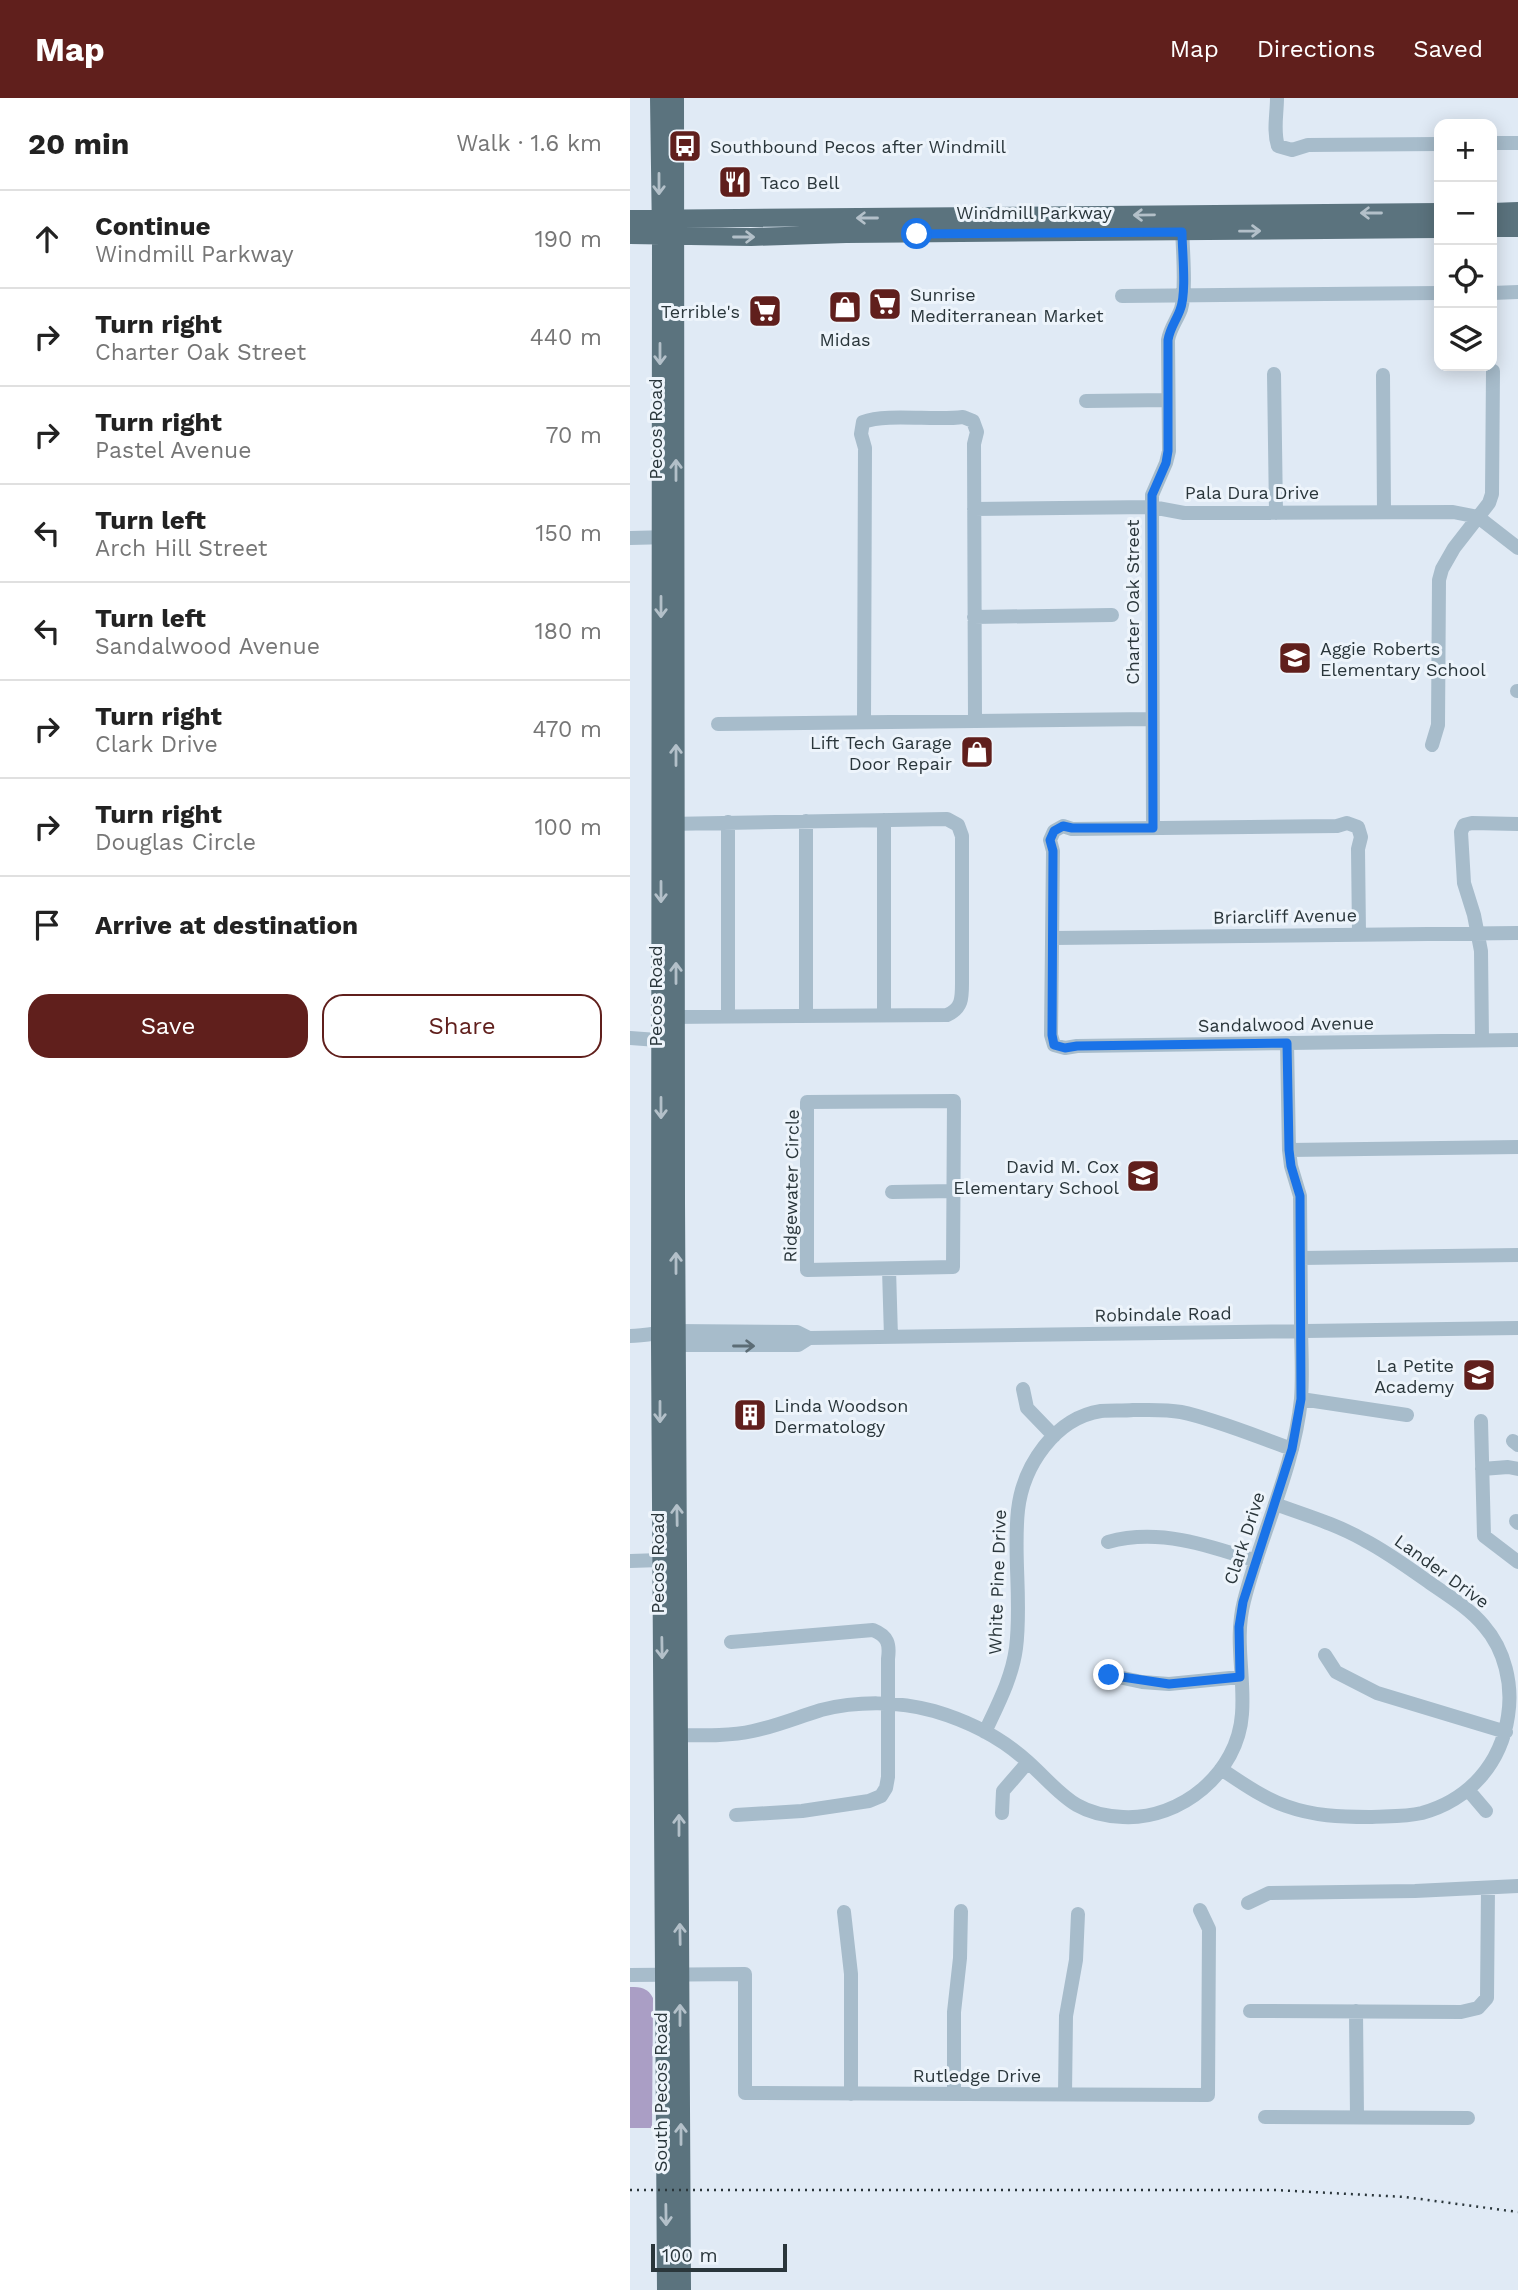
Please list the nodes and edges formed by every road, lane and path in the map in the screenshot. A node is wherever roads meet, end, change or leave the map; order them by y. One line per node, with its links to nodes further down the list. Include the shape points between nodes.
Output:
1 (659, 98): 12 (main road, Pecos Road, one-way to 12)
2 (676, 98): 12 (main road, Pecos Road)
3 (1277, 98): 6 (street, via 1274,136 1278,146 1292,150 1308,145)
4 (1497, 143): 5 (street)
5 (1518, 143)
6 (1434, 144)
7 (1434, 212): 11 (main road, Windmill Parkway, one-way to 11)
8 (1497, 212): 9 (main road)
9 (1518, 212)
10 (630, 219): 12 (main road, Windmill Parkway)
11 (1182, 223): 12 (main road, Windmill Parkway); 15 (main road, Windmill Parkway, one-way to 15); 21 (street, Charter Oak Street)
12 (668, 228): 16 (main road, Windmill Parkway); 32 (main road, Pecos Road)
13 (1497, 228): 14 (main road)
14 (1518, 228)
15 (1434, 229)
16 (630, 236)
17 (1497, 292): 18 (street)
18 (1518, 292)
19 (1434, 293): 21 (street)
20 (1122, 296): 21 (street)
21 (1182, 296): 25 (street, Charter Oak Street, via 1168,340)
22 (1493, 371): 31 (street, via 1492,494)
23 (1275, 374): 30 (street)
24 (1383, 374): 29 (street)
25 (1168, 400): 26 (street); 27 (street, Charter Oak Street, via 1168,451)
26 (1086, 401)
27 (1152, 507): 28 (street, Pala Dura Drive); 30 (street, Pala Dura Drive, via 1184,513); 37 (street, Charter Oak Street)
28 (974, 509): 36 (street); 39 (street, via 977,432 973,421 963,417 876,417 863,422)
29 (1384, 512): 30 (street, Pala Dura Drive); 31 (street, Pala Dura Drive, via 1453,512)
30 (1276, 513)
31 (1478, 517): 34 (street, Pala Dura Drive); 41 (street, via 1447,558 1439,580 1438,725)
32 (668, 537): 33 (street); 45 (main road, Pecos Road)
33 (630, 538)
34 (1518, 548)
35 (1112, 615): 36 (street)
36 (974, 617): 38 (street)
37 (1152, 719): 38 (street); 47 (street, Charter Oak Street)
38 (975, 721): 39 (street)
39 (864, 722): 40 (street)
40 (718, 724)
41 (1432, 745)
42 (884, 820): 43 (street); 52 (street); 52 (street, via 947,819 958,825 962,836 962,1002 947,1015)
43 (806, 821): 44 (street); 53 (street)
44 (728, 822): 45 (street); 55 (street)
45 (668, 824): 54 (main road, Pecos Road)
46 (1518, 824): 48 (street, via 1472,823 1464,825 1461,832 1464,883)
47 (1153, 828): 50 (street, via 1347,823 1357,827 1361,837); 51 (street, via 1063,826 1054,831 1050,840)
48 (1478, 933): 49 (street, Briarcliff Avenue); 50 (street, Briarcliff Avenue); 57 (street)
49 (1518, 933)
50 (1359, 934): 51 (street, Briarcliff Avenue)
51 (1053, 938): 60 (street, Sandalwood Avenue, via 1054,1045)
52 (884, 1015): 53 (street)
53 (806, 1016): 55 (street)
54 (668, 1017): 55 (street); 59 (main road, Pecos Road)
55 (728, 1017)
56 (630, 1038): 59 (street)
57 (1482, 1040): 58 (street, Sandalwood Avenue); 60 (street, Sandalwood Avenue)
58 (1518, 1040)
59 (668, 1041): 63 (main road, Pecos Road, one-way to 63); 66 (main road, Pecos Road)
60 (1287, 1043): 62 (street, Clark Drive)
61 (1518, 1147): 62 (street)
62 (1289, 1150): 68 (street, Clark Drive, via 1300,1196)
63 (661, 1164): 66 (main road, via 670,1202); 74 (main road, Pecos Road)
64 (954, 1191): 65 (street); 69 (street, Ridgewater Circle, via 953,1267); 69 (street, Ridgewater Circle, via 954,1101 807,1102 807,1270)
65 (892, 1192)
66 (676, 1203): 74 (main road, Pecos Road, one-way to 66)
67 (1518, 1255): 68 (street)
68 (1301, 1258): 71 (street, Clark Drive)
69 (889, 1269): 73 (street)
70 (1518, 1328): 71 (street, Robindale Road)
71 (1301, 1332): 73 (street, Robindale Road); 76 (street, Clark Drive)
72 (630, 1336): 74 (street, Robindale Road)
73 (891, 1337): 74 (street, Robindale Road, via 809,1338 798,1345)
74 (664, 1338): 85 (main road, Pecos Road)
75 (1023, 1390): 79 (street, via 1027,1408)
76 (1301, 1399): 77 (street); 80 (street, Clark Drive)
77 (1407, 1415)
78 (1481, 1421): 81 (street)
79 (1054, 1436): 80 (street, White Pine Drive, via 1073,1420 1100,1411 1160,1409 1183,1412); 95 (street, White Pine Drive, via 1037,1454 1020,1493 1016,1648 1008,1683)
80 (1292, 1449): 83 (street, Clark Drive)
81 (1482, 1469): 82 (street); 88 (street, via 1484,1536)
82 (1518, 1469)
83 (1275, 1504): 87 (street, Clark Drive); 91 (street, Lander Drive, via 1364,1539 1457,1601 1485,1626)
84 (1108, 1542): 87 (street, via 1126,1537 1177,1538)
85 (669, 1557): 86 (street); 97 (main road, Pecos Road)
86 (630, 1561)
87 (1256, 1561): 93 (street, Clark Drive, via 1239,1627)
88 (1518, 1562)
89 (731, 1642): 94 (street, via 873,1630 883,1634 890,1646)
90 (1325, 1655): 96 (street, via 1336,1672 1377,1693)
91 (1511, 1664): 96 (street, Lander Drive)
92 (1109, 1675): 93 (street, via 1169,1684)
93 (1240, 1677): 99 (street, Clark Drive, via 1242,1714)
94 (888, 1704): 95 (street, Clark Drive, via 933,1711); 97 (street, Clark Drive, via 822,1710 748,1732); 103 (street, via 888,1777 881,1796 802,1811)
95 (985, 1732): 98 (street, Clark Drive)
96 (1506, 1732): 100 (street, Lander Drive, via 1491,1763)
97 (671, 1735): 106 (main road, Pecos Road, one-way to 97); 113 (main road, Pecos Road)
98 (1028, 1762): 99 (street, Clark Drive, via 1062,1797 1096,1813 1124,1817 1178,1806); 102 (street, via 1003,1791)
99 (1222, 1769): 100 (street, Lander Drive, via 1284,1805 1339,1817 1422,1813)
100 (1469, 1791): 101 (street)
101 (1486, 1811)
102 (1002, 1813)
103 (736, 1815)
104 (1518, 1886): 105 (street)
105 (1488, 1888): 107 (street, via 1269,1893); 115 (street, via 1487,1998 1478,2008 1461,2012)
106 (679, 1894): 113 (main road, South Pecos Road, one-way to 106)
107 (1248, 1903)
108 (1200, 1910): 118 (street, Rutledge Drive, via 1209,1929 1208,2095)
109 (961, 1911): 117 (street)
110 (844, 1912): 116 (street, via 851,1974)
111 (1078, 1914): 118 (street, via 1066,2016)
112 (630, 1975): 113 (street)
113 (672, 1975): 116 (street, Rutledge Drive, via 745,1974 745,2094); 122 (main road, Pecos Road, one-way to 122); 123 (main road, South Pecos Road, one-way to 113)
114 (1250, 2011): 115 (street)
115 (1356, 2011): 120 (street)
116 (851, 2094): 117 (street, Rutledge Drive)
117 (954, 2094): 118 (street, Rutledge Drive)
118 (1065, 2094)
119 (1265, 2117): 120 (street)
120 (1357, 2117): 121 (street)
121 (1468, 2119)
122 (666, 2290)
123 (682, 2290)

